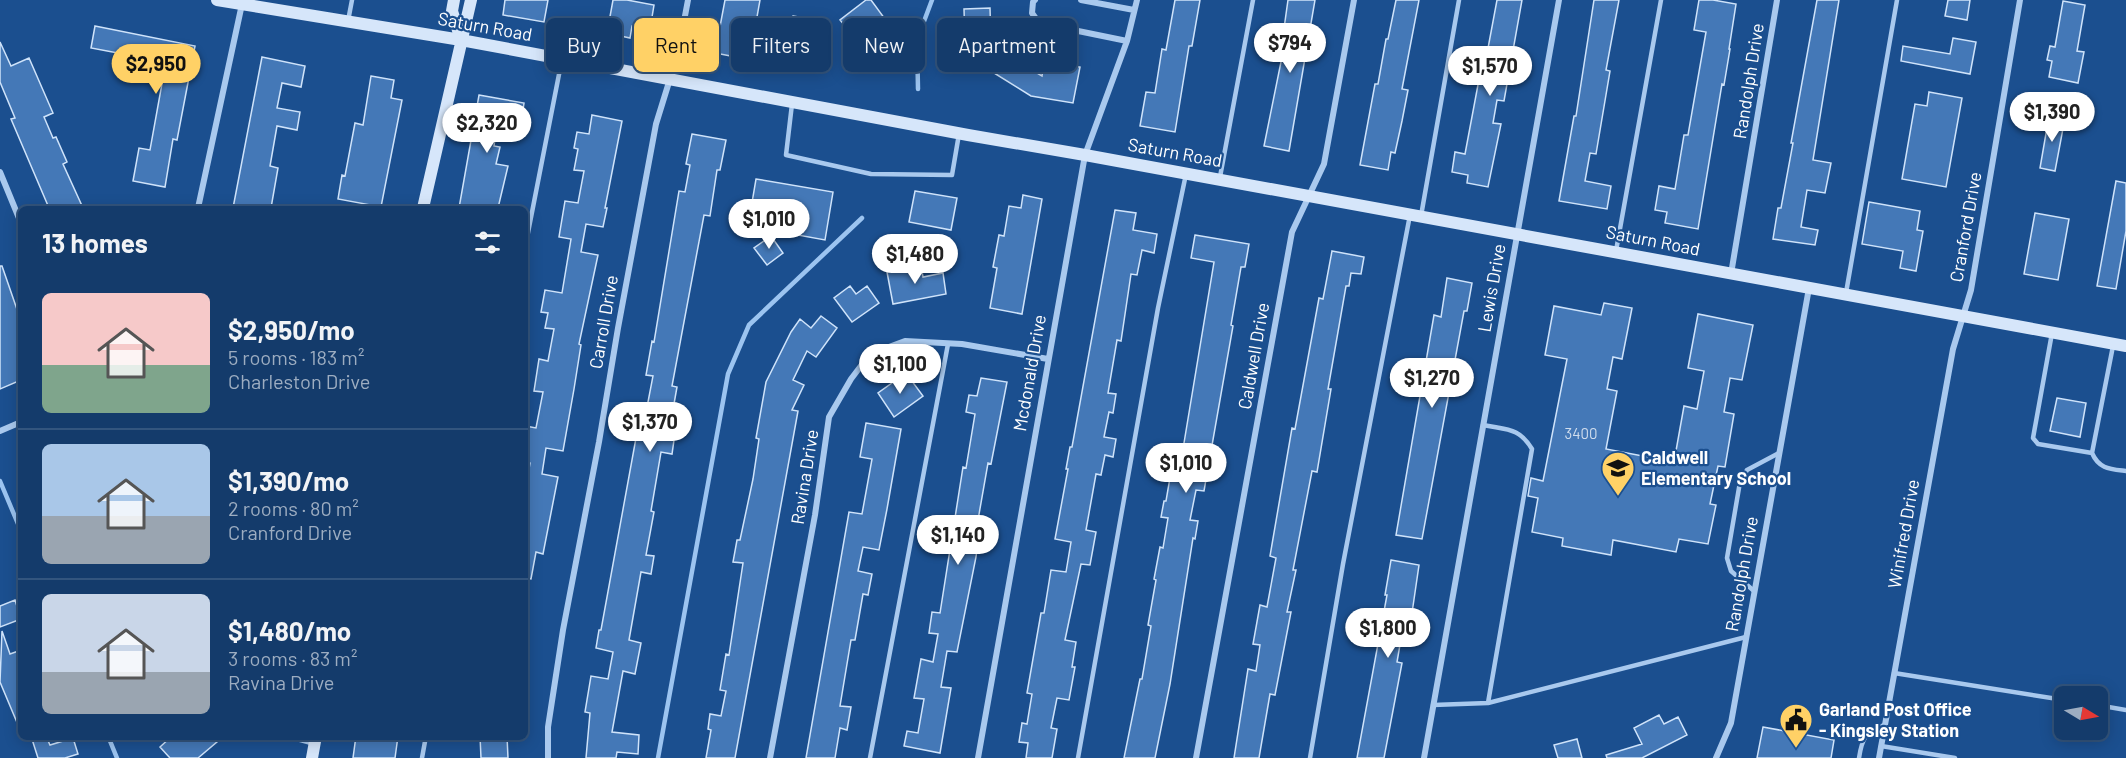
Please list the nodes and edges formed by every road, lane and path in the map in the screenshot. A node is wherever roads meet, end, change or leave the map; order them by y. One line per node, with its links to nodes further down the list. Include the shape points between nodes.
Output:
1 (217, 0): 17 (street, Saturn Road)
2 (352, 0): 19 (lane)
3 (454, 0): 20 (street, via 452,11)
4 (471, 0): 20 (street)
5 (688, 0): 25 (street, Carroll Drive)
6 (1035, 0): 21 (street, via 1032,13 1039,23)
7 (1081, 0): 18 (street)
8 (1137, 0): 18 (street, Mcdonald Drive)
9 (1252, 0): 31 (lane)
10 (1354, 0): 32 (street, Caldwell Drive, via 1324,164)
11 (1459, 0): 35 (lane)
12 (1558, 0): 38 (street, Lewis Drive)
13 (1661, 0): 39 (lane)
14 (1777, 0): 40 (street, Randolph Drive)
15 (1897, 0): 42 (lane)
16 (2020, 0): 43 (street, Cranford Drive, via 1971,290)
17 (242, 2): 19 (street, Saturn Road); 33 (street)
18 (1134, 10): 21 (street, Mcdonald Drive)
19 (348, 22): 20 (street, Saturn Road)
20 (460, 40): 22 (street, Saturn Road); 34 (street)
21 (1127, 41): 28 (street, Mcdonald Drive)
22 (546, 56)
23 (622, 71): 25 (street, Saturn Road)
24 (559, 72): 37 (lane)
25 (670, 80): 26 (street, Saturn Road); 68 (street, Carroll Drive, via 656,124 563,630 548,727)
26 (793, 103): 27 (street, Saturn Road); 27 (lane, via 786,155 871,174 952,175)
27 (959, 134): 28 (street, Saturn Road)
28 (1085, 155): 30 (street, Saturn Road); 47 (street, Mcdonald Drive)
29 (0, 172): 36 (street)
30 (1186, 174): 31 (street, Saturn Road); 72 (lane, via 1158,308)
31 (1220, 180): 32 (street, Saturn Road)
32 (1309, 196): 35 (street, Saturn Road); 73 (street, Caldwell Drive, via 1292,232)
33 (198, 206)
34 (423, 206)
35 (1415, 215): 38 (street, Saturn Road); 74 (lane, via 1343,564)
36 (18, 216)
37 (528, 233)
38 (1517, 233): 39 (street, Saturn Road); 49 (street, Lewis Drive)
39 (1616, 252): 40 (street, Saturn Road)
40 (1731, 274): 41 (street, Saturn Road)
41 (1809, 288): 42 (street, Saturn Road); 51 (street, Randolph Drive)
42 (1846, 295): 43 (street, Saturn Road)
43 (1962, 317): 44 (street, Saturn Road); 56 (street, Winifred Drive)
44 (2052, 333): 46 (street, Saturn Road); 52 (lane, via 2033,438 2038,444)
45 (948, 344): 47 (street, Ravina Drive); 69 (street, Ravina Drive, via 905,341 870,354 829,417); 70 (lane)
46 (2120, 344): 52 (lane)
47 (1048, 359): 71 (street, Mcdonald Drive)
48 (18, 423): 50 (street)
49 (1483, 425): 58 (lane, via 1519,433 1532,449); 59 (street, Lewis Drive)
50 (0, 431)
51 (1779, 453): 54 (street, Randolph Drive); 54 (lane, via 1747,470 1740,482 1727,558 1731,571)
52 (2092, 453): 53 (lane, via 2106,469)
53 (2126, 471)
54 (1754, 591): 55 (street, Randolph Drive)
55 (1746, 637): 58 (lane); 76 (street, Randolph Drive, via 1731,723)
56 (1894, 673): 57 (lane); 62 (street, Winifred Drive)
57 (2054, 698)
58 (1488, 703): 59 (lane)
59 (1432, 705): 75 (street, Lewis Drive)
60 (2108, 707): 61 (lane)
61 (2126, 710)
62 (1884, 725): 65 (street, Winifred Drive); 77 (lane, via 1869,731)
63 (315, 740): 66 (street)
64 (425, 740): 67 (lane)
65 (1881, 746): 78 (street, Winifred Drive); 79 (lane)
66 (312, 758)
67 (422, 758)
68 (548, 758)
69 (770, 758)
70 (870, 758)
71 (978, 758)
72 (1078, 758)
73 (1196, 758)
74 (1310, 758)
75 (1424, 758)
76 (1716, 758)
77 (1858, 758)
78 (1879, 758)
79 (1955, 758)

